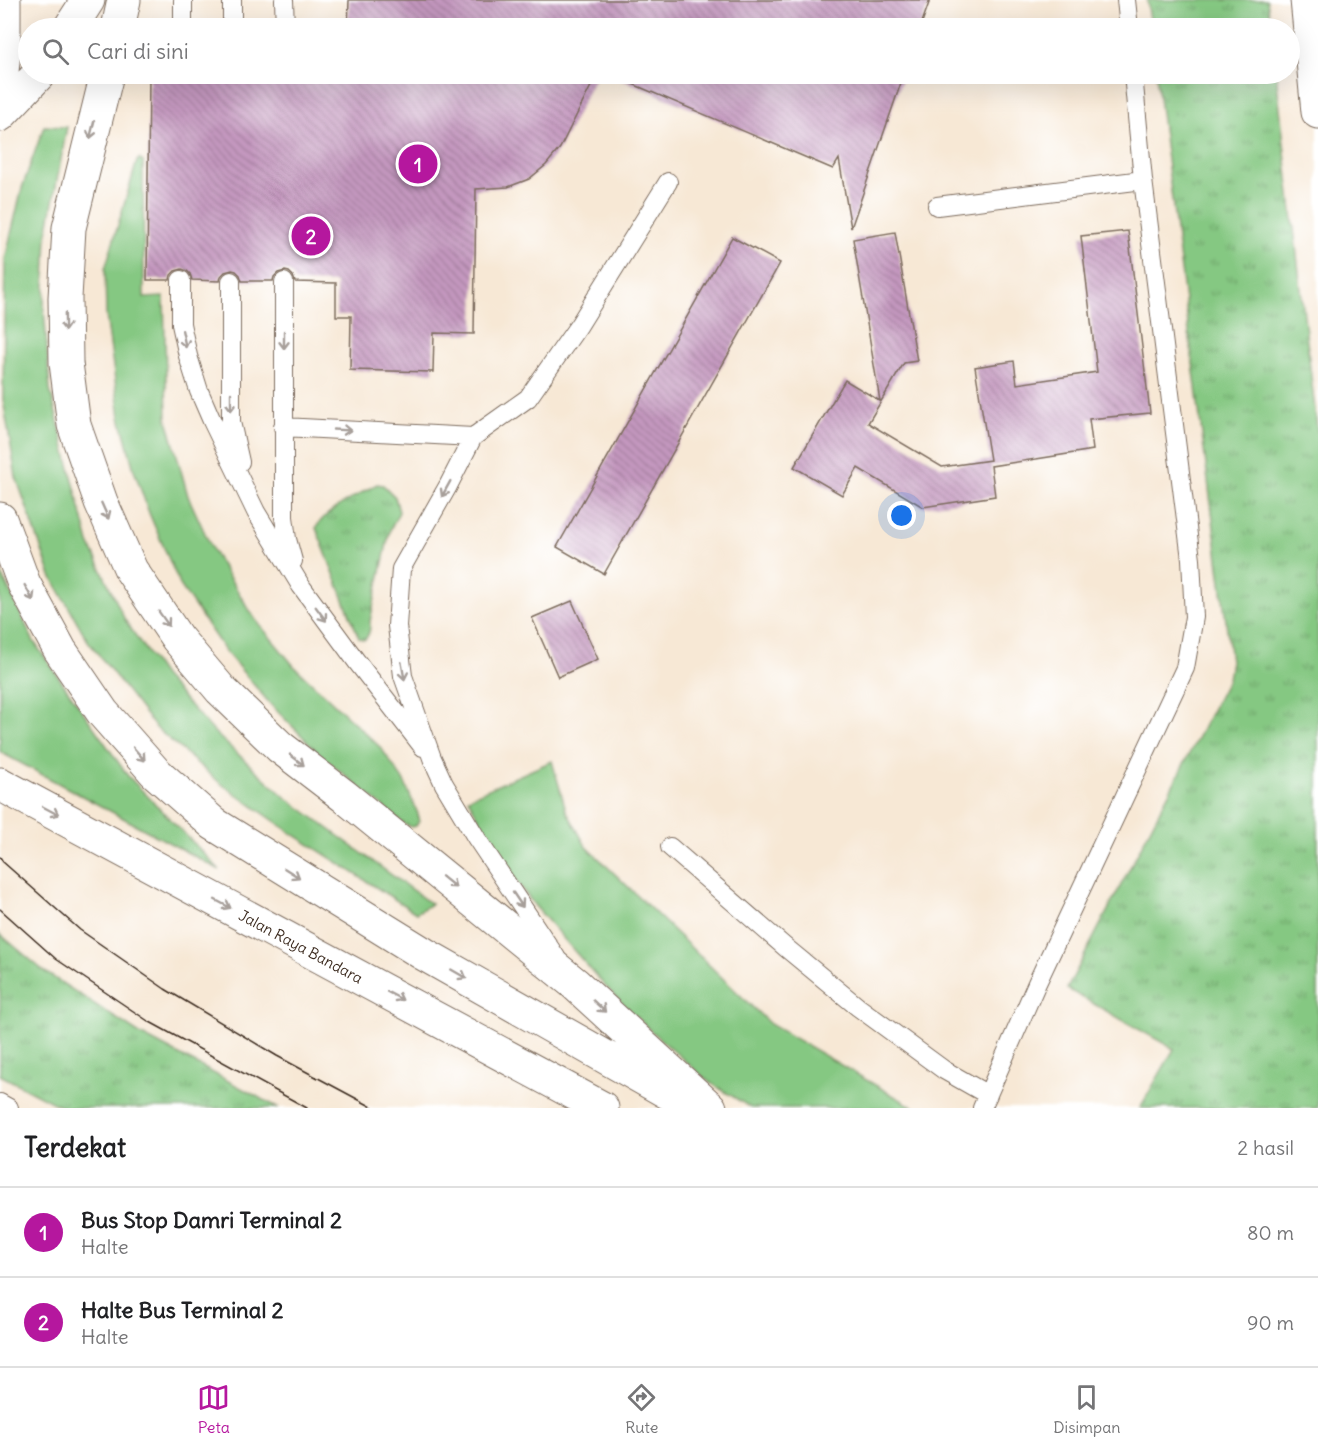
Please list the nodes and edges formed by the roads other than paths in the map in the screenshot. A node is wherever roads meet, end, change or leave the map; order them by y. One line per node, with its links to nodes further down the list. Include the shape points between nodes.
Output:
1 (4, 0): 18 (street)
2 (88, 0): 9 (street)
3 (124, 0): 10 (street)
4 (183, 0): 11 (lane)
5 (232, 0): 12 (lane)
6 (284, 0): 13 (lane)
7 (1126, 0): 14 (lane)
8 (1306, 0): 19 (street)
9 (76, 18)
10 (120, 18)
11 (183, 18)
12 (232, 18)
13 (285, 18)
14 (1128, 18)
15 (29, 84): 20 (street)
16 (105, 84): 35 (street, one-way to 35, via 69,228 66,363 74,425 100,502 131,570 177,638 214,682 280,747)
17 (1134, 84): 21 (lane)
18 (0, 90)
19 (1318, 112)
20 (0, 115)
21 (1143, 180): 23 (lane); 36 (lane, via 1191,559 1194,617 1185,668)
22 (668, 182): 28 (lane, via 579,325 528,398)
23 (937, 206)
24 (181, 280): 29 (lane, one-way to 29, via 181,324 199,391)
25 (231, 281): 29 (lane, one-way to 29, via 231,422)
26 (284, 282): 27 (lane, one-way to 27)
27 (283, 427): 28 (lane, one-way to 28); 31 (lane, via 284,517)
28 (473, 437): 32 (lane, one-way to 32, via 401,569 398,626 403,676)
29 (256, 512): 31 (lane)
30 (0, 519): 40 (street, one-way to 40, via 24,584 60,650 103,713 155,772 214,825 424,954)
31 (301, 586): 32 (lane, one-way to 32)
32 (432, 758): 35 (lane, one-way to 35, via 477,839)
33 (0, 784): 39 (street, Jalan Raya Bandara, one-way to 39)
34 (670, 847): 36 (lane, via 858,1007)
35 (574, 983): 41 (street, one-way to 41)
36 (985, 1101)
37 (0, 1104): 38 (lane)
38 (9, 1108)
39 (602, 1108)
40 (695, 1108)
41 (710, 1108)

